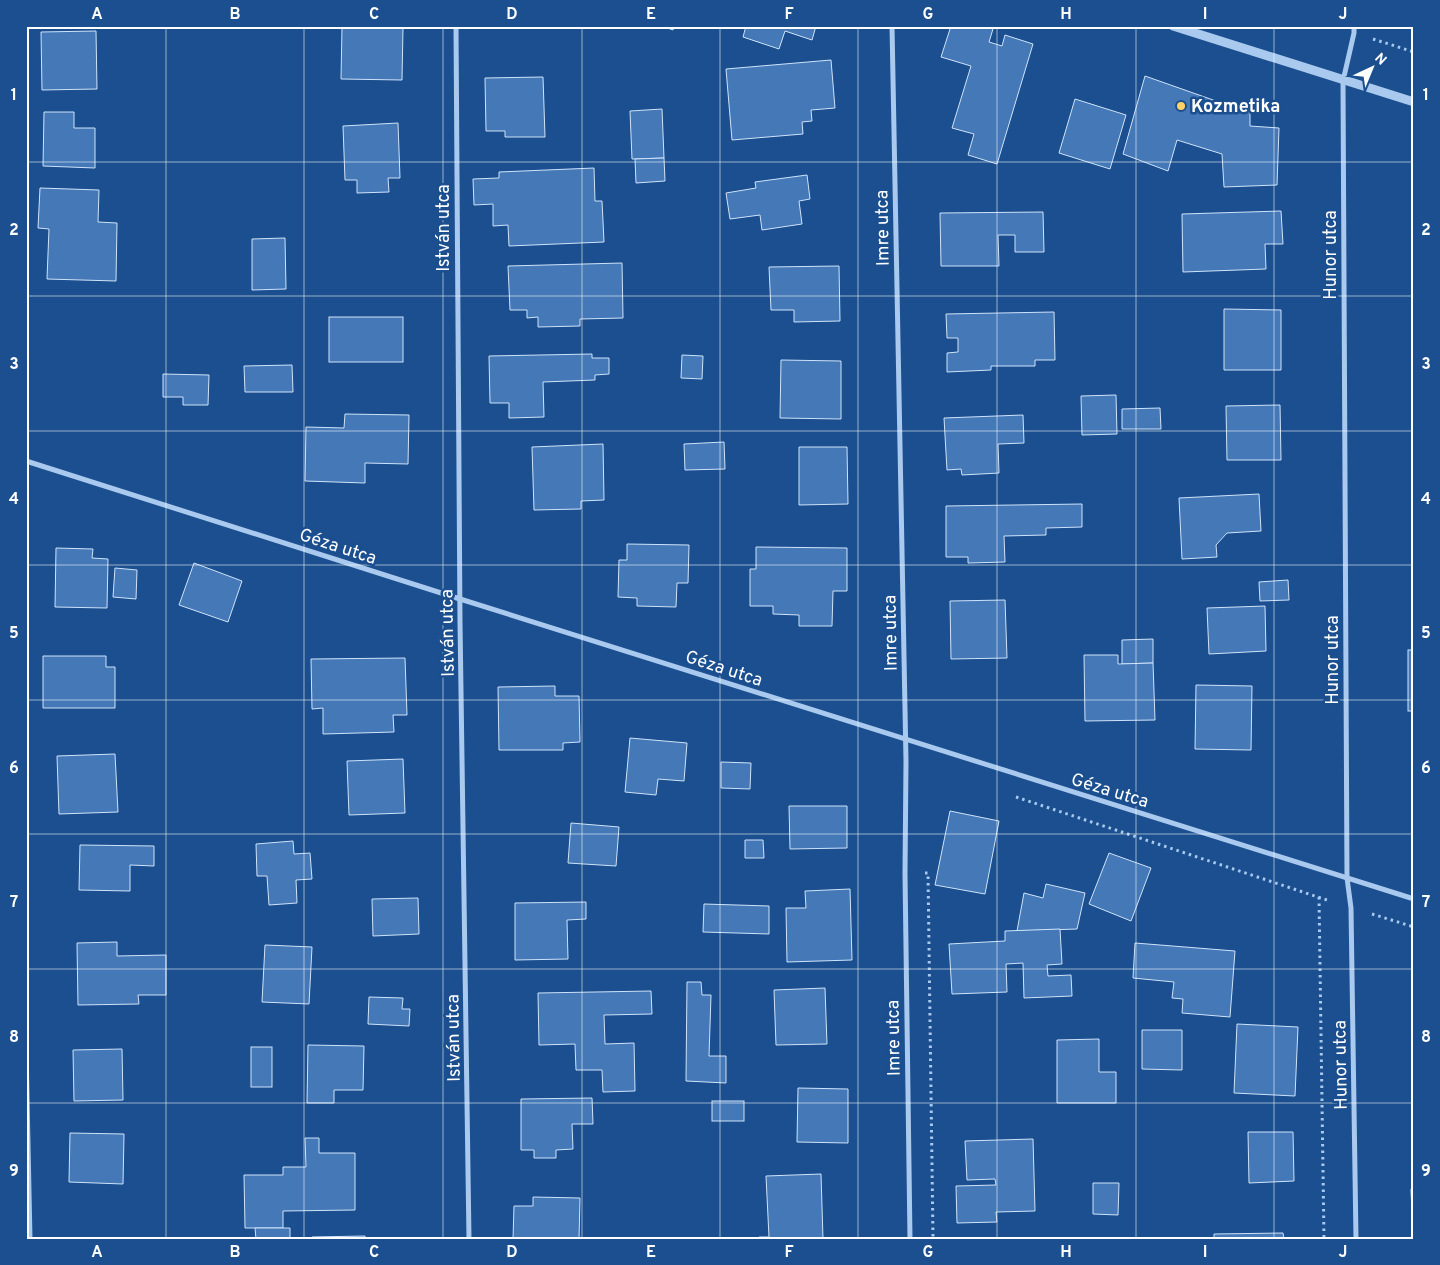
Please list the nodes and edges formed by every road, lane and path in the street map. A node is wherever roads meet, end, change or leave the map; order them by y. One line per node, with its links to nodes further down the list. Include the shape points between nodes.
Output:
1 (456, 26): 8 (street, István utca)
2 (892, 26): 9 (street, Imre utca)
3 (1173, 26): 5 (street)
4 (1354, 26): 5 (street, Hunor utca)
5 (1343, 81): 6 (street); 10 (street, Hunor utca)
6 (1414, 102)
7 (26, 461): 8 (street, Géza utca)
8 (460, 599): 9 (street, Géza utca); 15 (street, István utca)
9 (905, 740): 10 (street, Géza utca); 16 (street, Imre utca)
10 (1346, 878): 12 (street, Géza utca); 18 (street, Hunor utca, via 1351,908)
11 (1319, 897): 17 (path)
12 (1414, 899)
13 (26, 1049): 14 (street)
14 (30, 1239)
15 (469, 1239)
16 (910, 1239)
17 (1324, 1239)
18 (1356, 1239)

